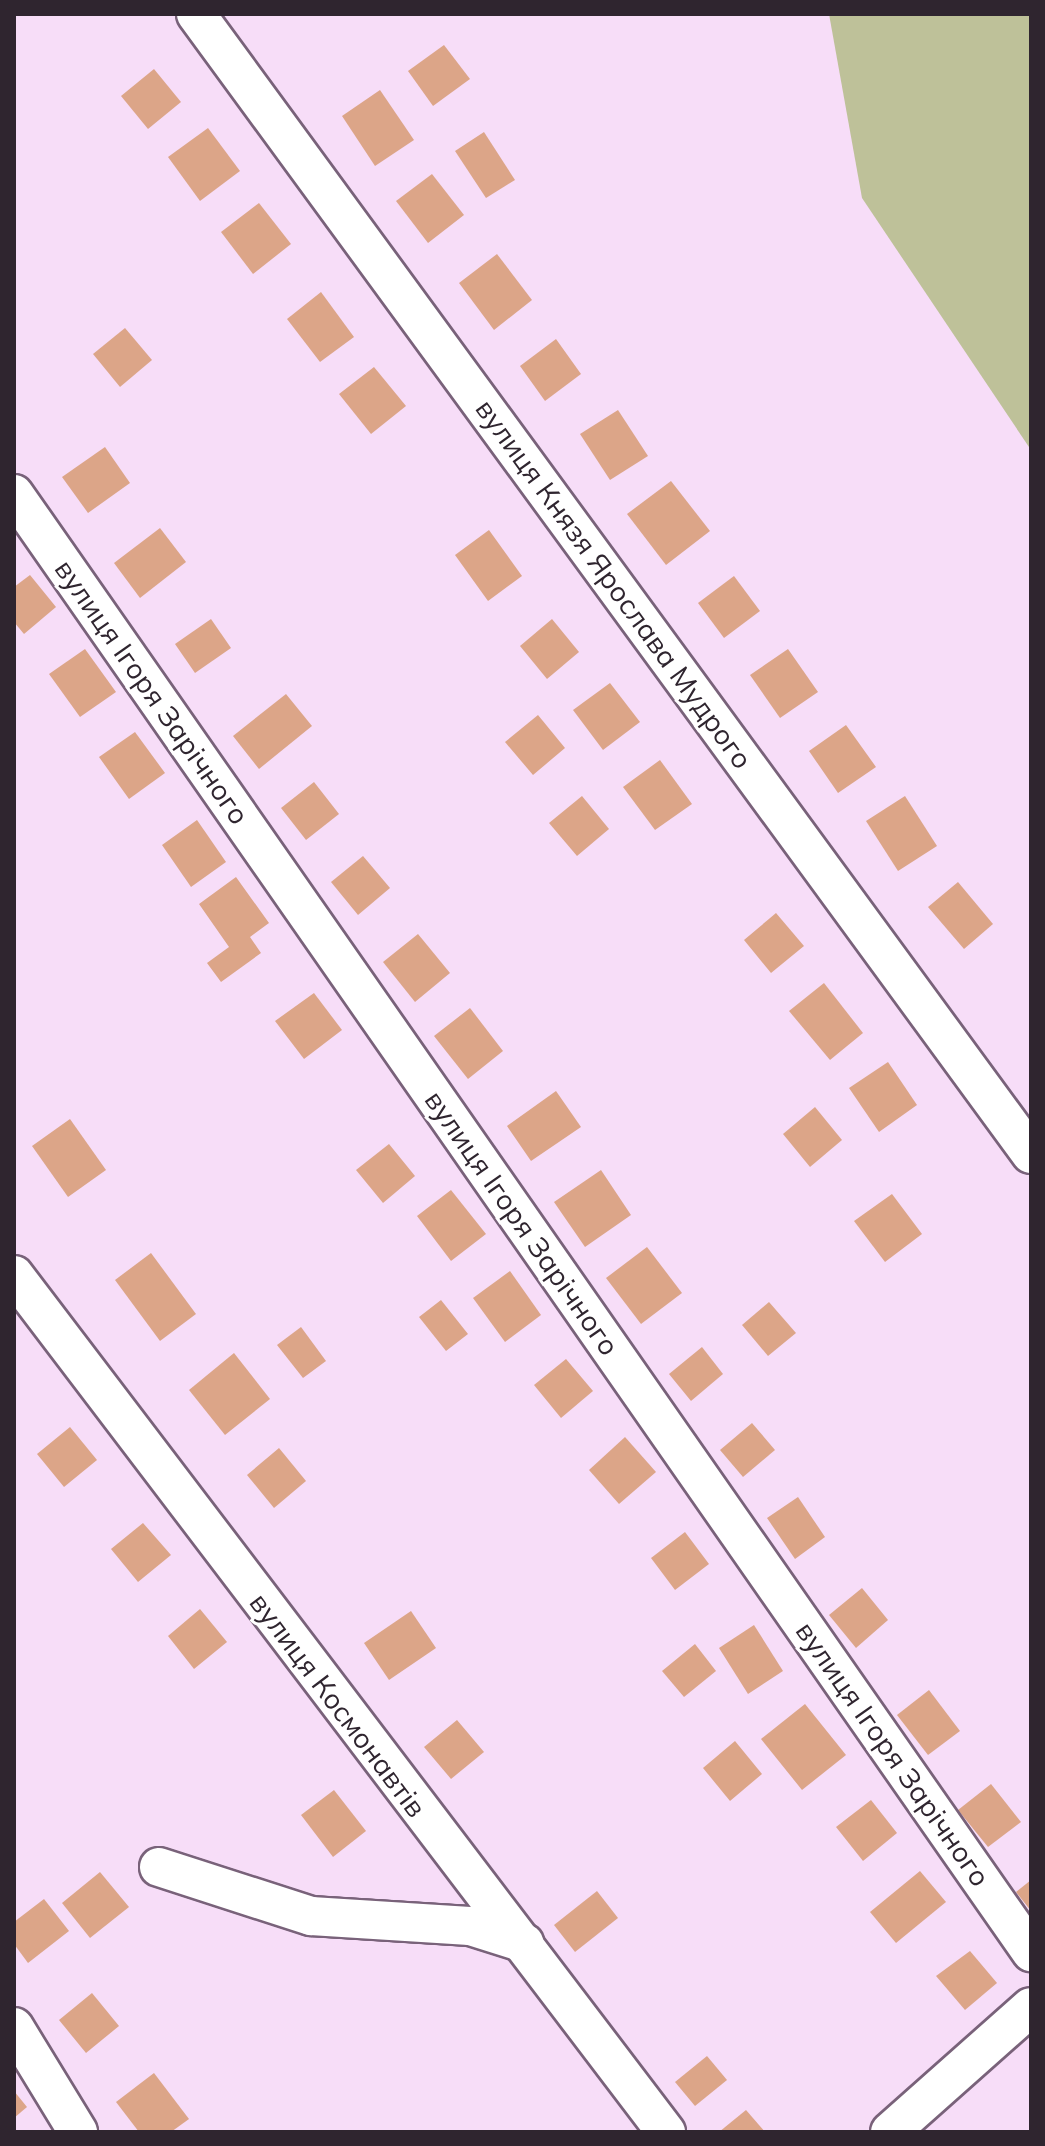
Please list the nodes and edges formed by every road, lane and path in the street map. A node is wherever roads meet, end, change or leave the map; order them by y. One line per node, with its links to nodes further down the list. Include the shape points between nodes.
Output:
1 (196, 14): 3 (street, вулиця Князя Ярослава Мудрого)
2 (14, 494): 7 (street, вулиця Ігоря Зарічного)
3 (1031, 1154)
4 (14, 1275): 6 (street, вулиця Космонавтів)
5 (159, 1867): 6 (street, via 311,1916 470,1926)
6 (524, 1943): 11 (street, вулиця Космонавтів)
7 (1031, 1952)
8 (1031, 2007): 12 (street)
9 (14, 2027): 10 (street)
10 (78, 2132)
11 (666, 2132)
12 (890, 2132)

